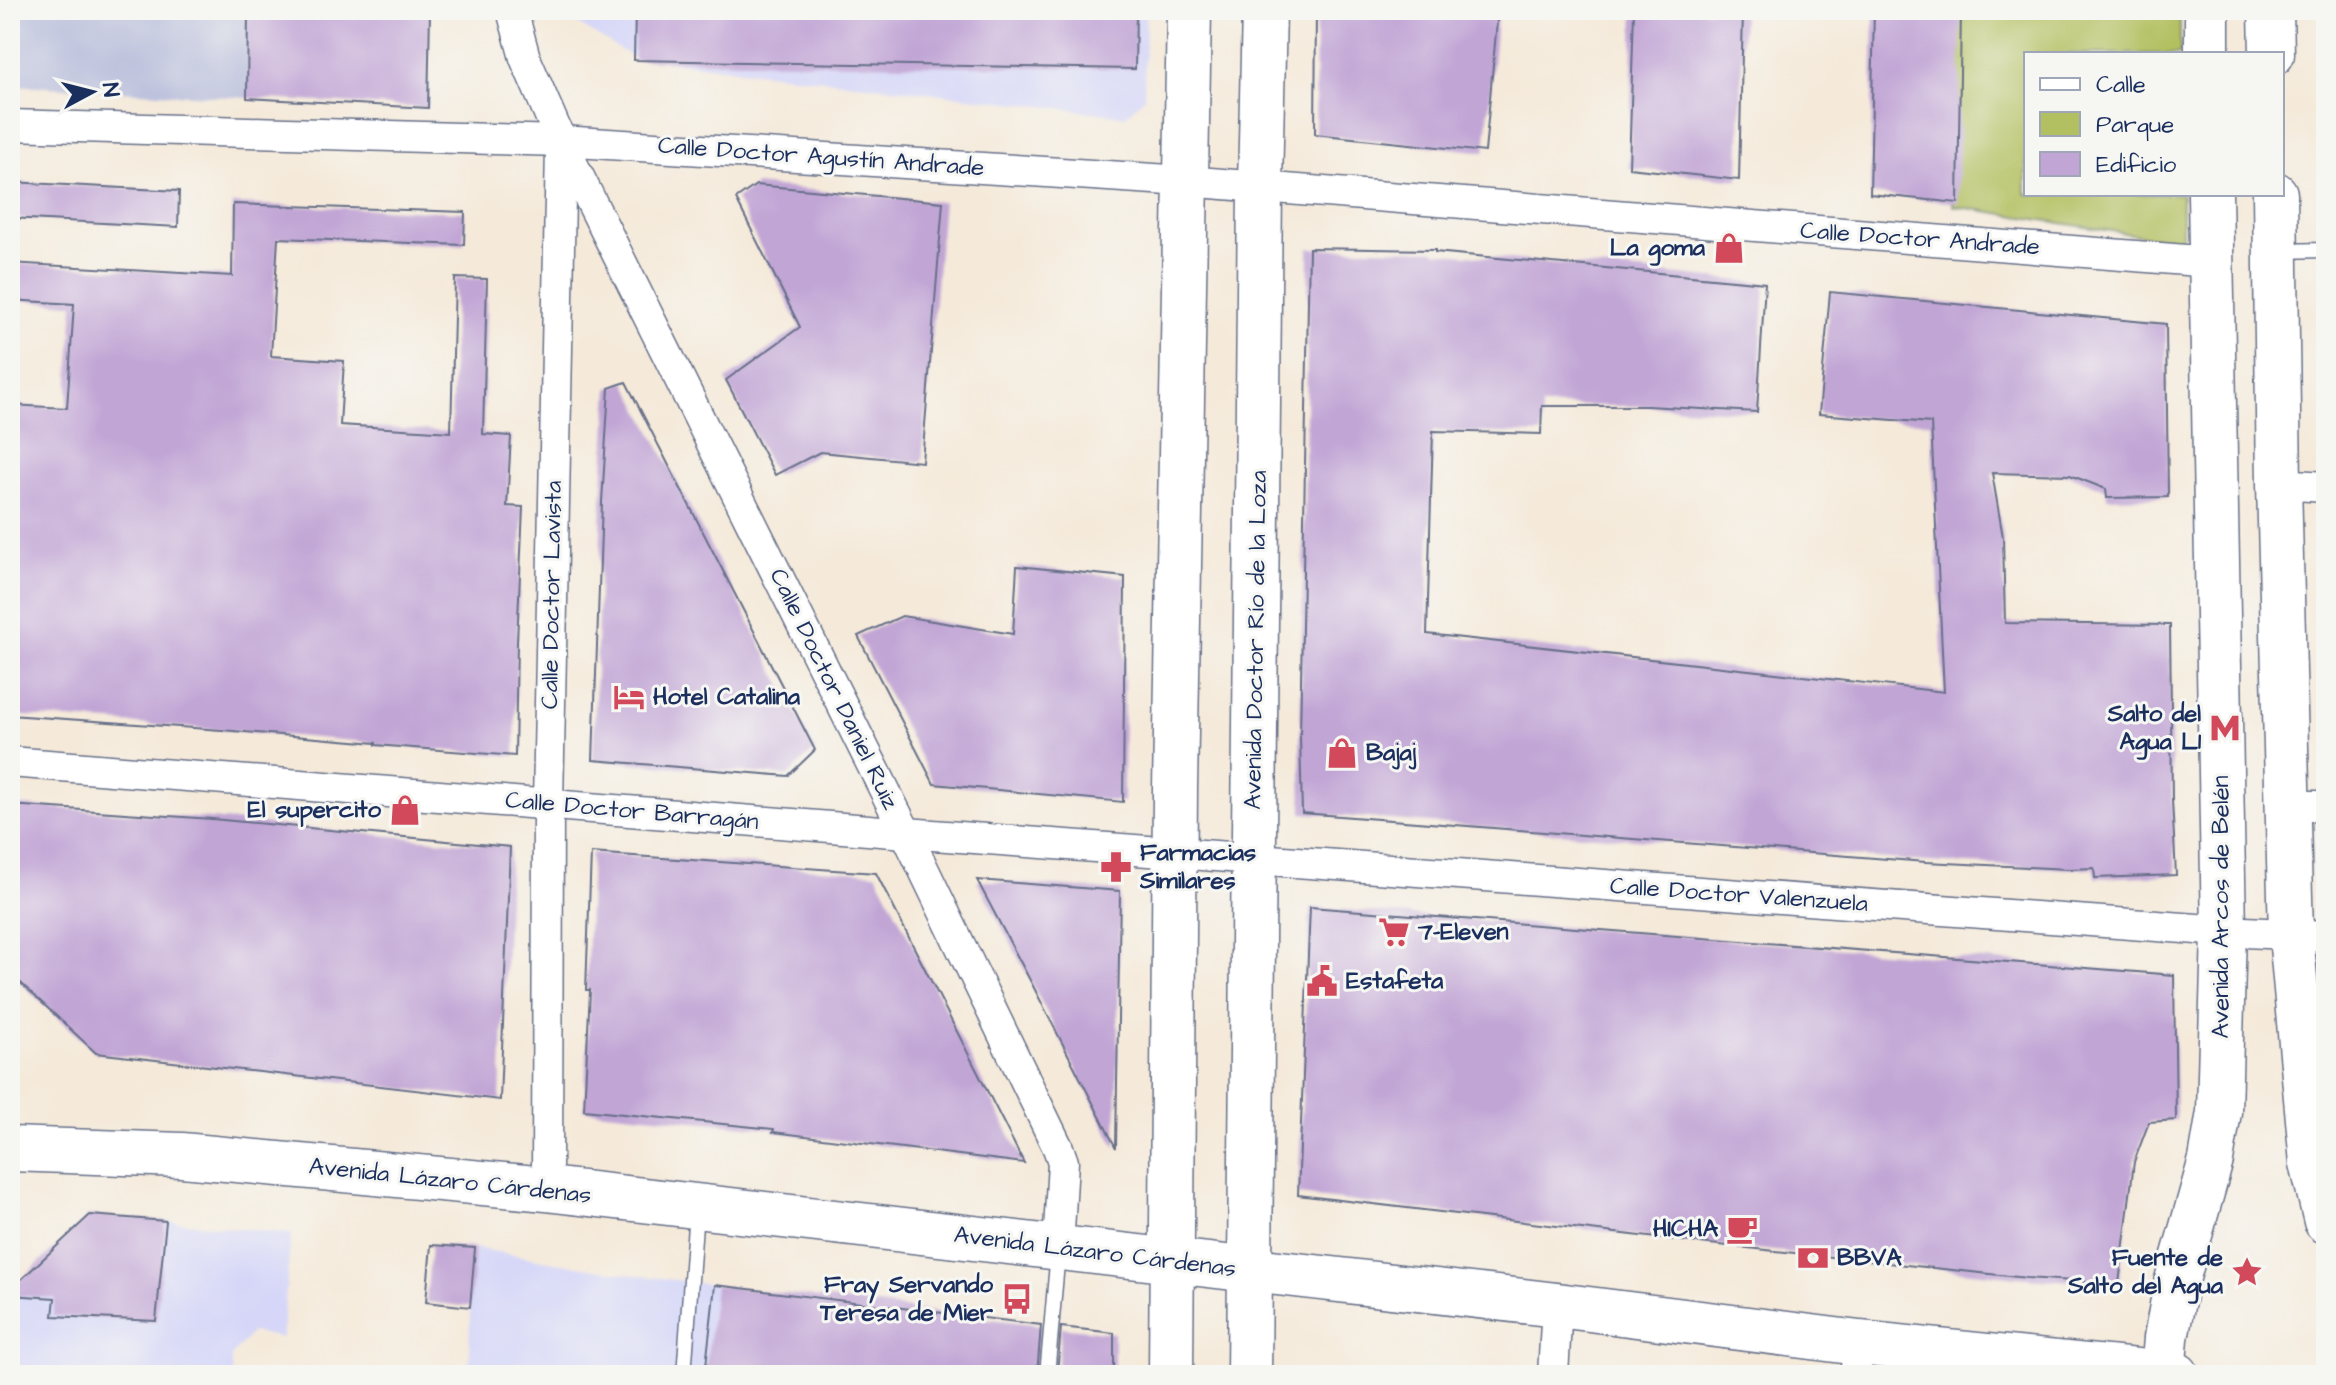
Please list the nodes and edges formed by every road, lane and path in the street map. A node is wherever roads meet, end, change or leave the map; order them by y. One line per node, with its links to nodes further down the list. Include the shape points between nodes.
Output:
1 (512, 10): 9 (street, Calle Doctor Lavista, via 525,58)
2 (1189, 10): 10 (main road)
3 (1264, 10): 11 (main road, Avenida Doctor Río de la Loza)
4 (2207, 10): 6 (main road)
5 (2271, 10): 7 (main road)
6 (2207, 52)
7 (2272, 52)
8 (10, 125): 9 (street, Calle Doctor Agustín Andrade)
9 (561, 141): 10 (street, Calle Doctor Agustín Andrade); 21 (street, Calle Doctor Lavista); 23 (street, Calle Doctor Daniel Ruiz)
10 (1185, 181): 11 (street, Calle Doctor Agustín Andrade); 24 (main road)
11 (1260, 186): 14 (street, Calle Doctor Agustín Andrade); 25 (main road, Avenida Doctor Río de la Loza)
12 (2210, 196): 17 (main road, Avenida Arcos de Belén)
13 (2275, 196): 16 (main road)
14 (1630, 216): 17 (street, Calle Doctor Andrade)
15 (2326, 250): 16 (lane)
16 (2276, 251): 18 (main road)
17 (2211, 262): 26 (main road, Avenida Arcos de Belén)
18 (2279, 484): 19 (street); 22 (main road)
19 (2326, 487)
20 (10, 762): 21 (street, Calle Doctor Barragán)
21 (548, 804): 23 (street, Calle Doctor Barragán); 29 (street, Calle Doctor Lavista)
22 (2307, 806): 27 (main road)
23 (906, 833): 24 (street, Calle Doctor Barragán); 32 (street, Calle Doctor Daniel Ruiz, via 1063,1162)
24 (1174, 852): 25 (street, Calle Doctor Barragán); 33 (main road)
25 (1254, 859): 26 (street, Calle Doctor Valenzuela); 34 (main road, Avenida Doctor Río de la Loza)
26 (2224, 931): 27 (street, Calle Doctor Valenzuela); 42 (main road, Avenida Arcos de Belén, via 2219,1112 2176,1284 2166,1338)
27 (2308, 936): 31 (main road, via 2312,1163)
28 (10, 1149): 29 (main road, Avenida Lázaro Cárdenas, via 182,1155)
29 (547, 1189): 30 (main road, Avenida Lázaro Cárdenas)
30 (696, 1207): 32 (main road, Avenida Lázaro Cárdenas); 37 (lane)
31 (2326, 1221)
32 (1058, 1248): 33 (main road, Avenida Lázaro Cárdenas); 38 (lane)
33 (1171, 1261): 34 (main road, Avenida Lázaro Cárdenas); 39 (main road)
34 (1250, 1270): 35 (main road, Avenida Lázaro Cárdenas); 40 (main road, Avenida Doctor Río de la Loza)
35 (1557, 1305): 36 (main road, Avenida Lázaro Cárdenas); 41 (street)
36 (1857, 1359): 42 (main road, Avenida Lázaro Cárdenas)
37 (684, 1375)
38 (1047, 1375)
39 (1171, 1375)
40 (1249, 1375)
41 (1553, 1375)
42 (2168, 1375)

